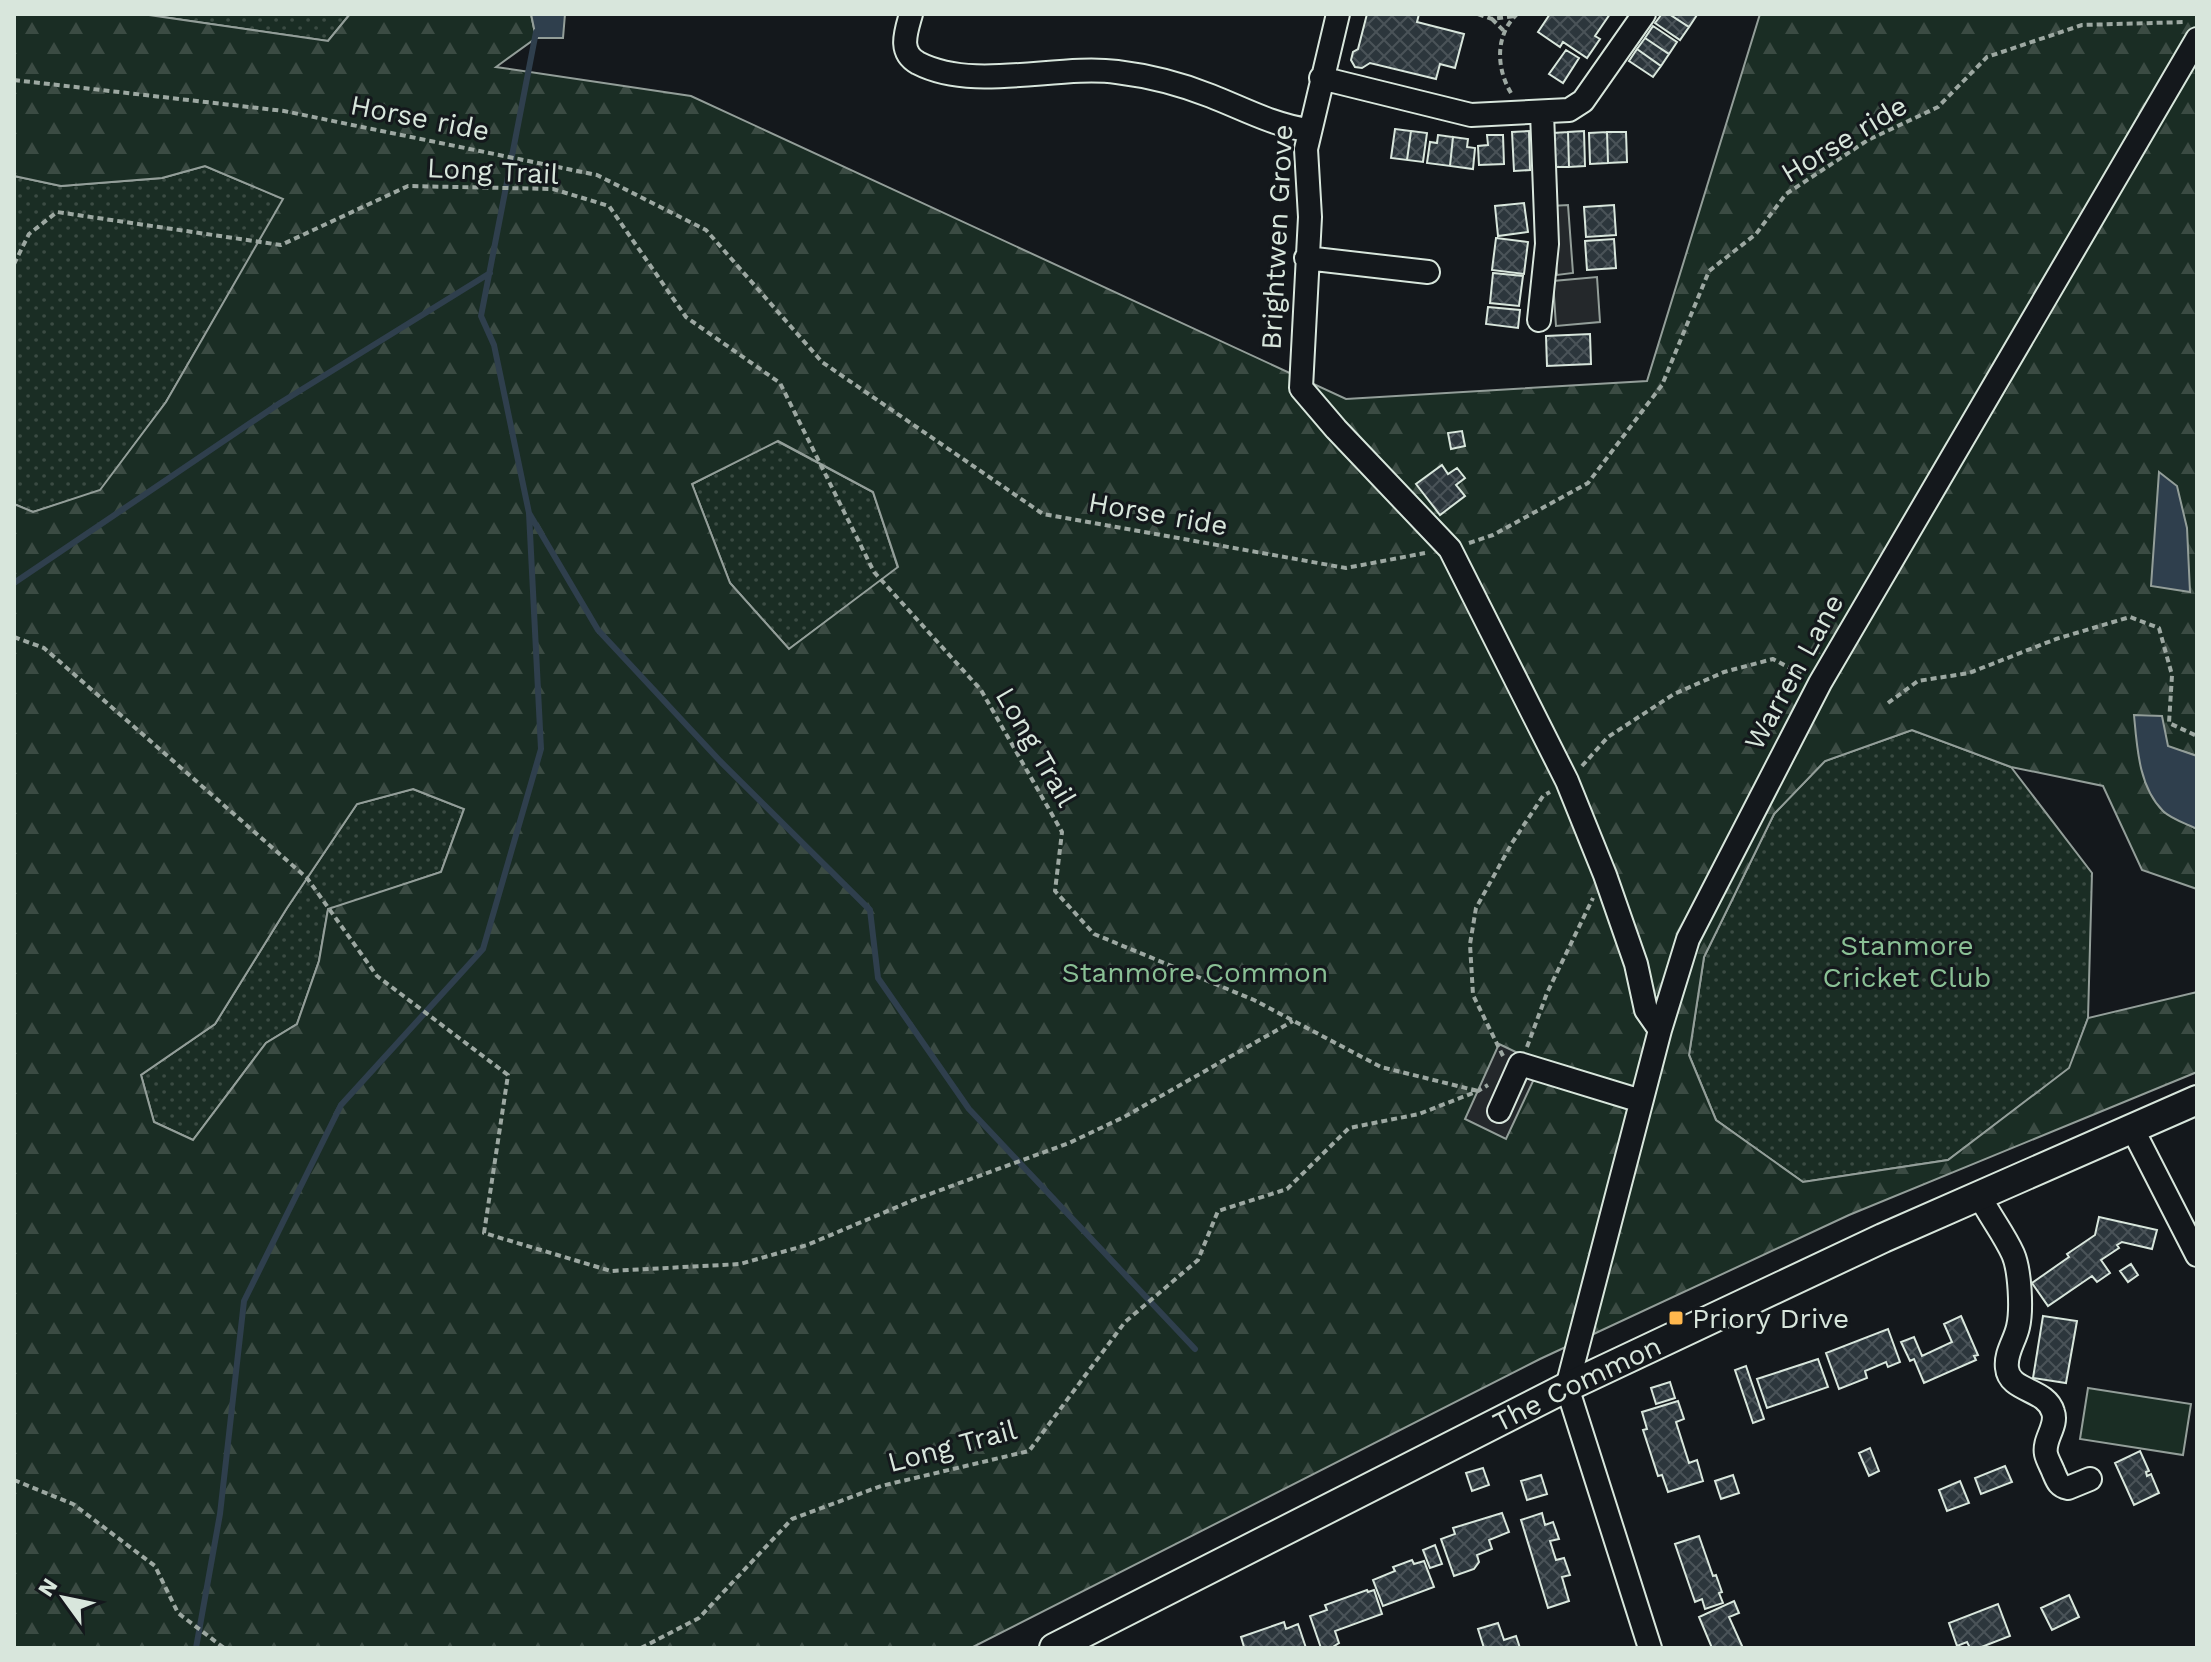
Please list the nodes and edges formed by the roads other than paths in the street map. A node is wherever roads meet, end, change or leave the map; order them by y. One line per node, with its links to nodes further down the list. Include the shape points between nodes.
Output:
1 (911, 14): 7 (street, via 904,44 921,64 984,76 1087,69 1145,76 1190,88 1260,119)
2 (1338, 14): 5 (street, Brightwen Grove)
3 (1644, 14): 6 (street, via 1580,105)
4 (2197, 39): 11 (street, Warren Lane, via 1820,683 1688,939)
5 (1321, 78): 6 (street, via 1471,115); 7 (street, Brightwen Grove)
6 (1542, 113): 10 (street, via 1547,244)
7 (1308, 130): 8 (street, Brightwen Grove)
8 (1306, 258): 9 (street); 11 (street, Brightwen Grove, via 1301,388 1450,549 1567,781 1636,964 1646,1010)
9 (1428, 272)
10 (1539, 320)
11 (1660, 1030): 13 (street, Warren Lane)
12 (2197, 1100): 15 (main road, The Common)
13 (1641, 1101): 14 (street, via 1520,1064); 18 (street, Warren Lane)
14 (1499, 1111)
15 (2132, 1128): 16 (main road, The Common); 17 (street)
16 (1979, 1195): 18 (main road, The Common); 19 (street, via 2014,1256 2020,1307 2008,1351 2009,1377 2041,1395 2053,1409 2046,1455 2058,1482 2068,1488)
17 (2197, 1255)
18 (1567, 1387): 20 (main road, The Common); 21 (street)
19 (2090, 1479)
20 (1054, 1648)
21 (1650, 1648)

